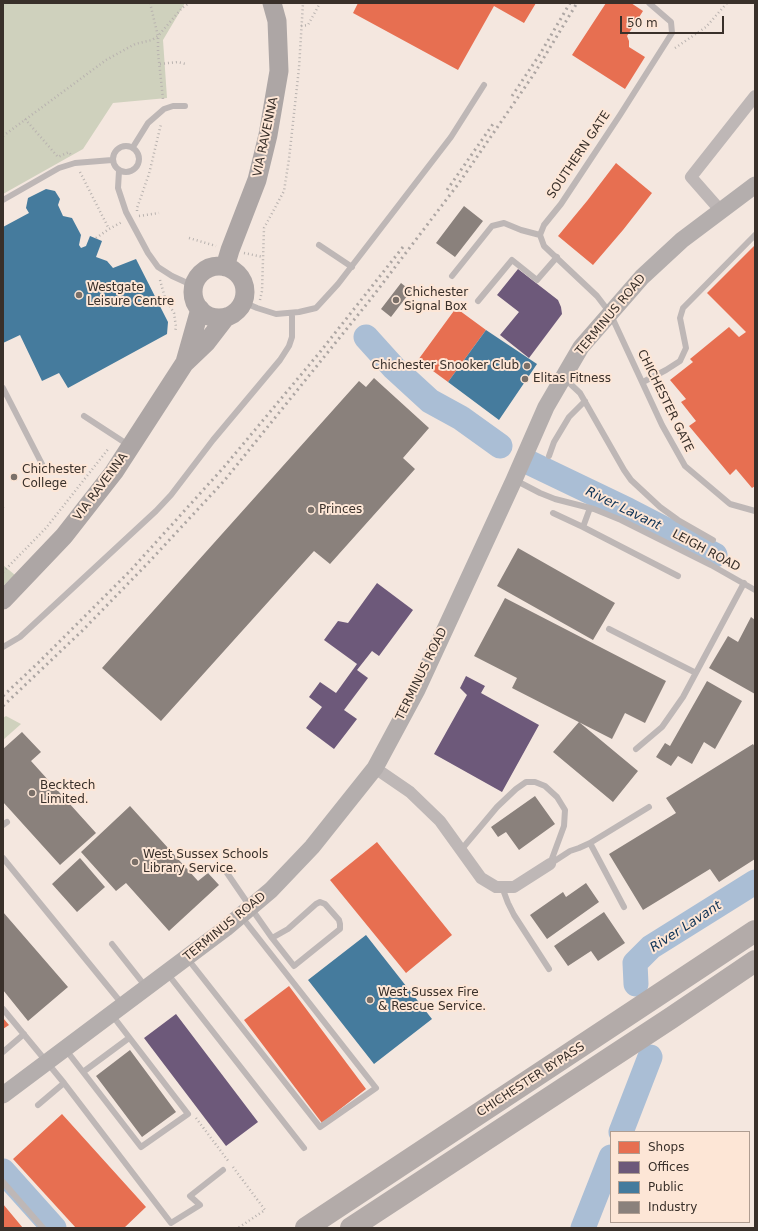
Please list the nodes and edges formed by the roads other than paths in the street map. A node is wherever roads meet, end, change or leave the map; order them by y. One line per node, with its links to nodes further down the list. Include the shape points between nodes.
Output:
1 (272, 3): 16 (main road, VIA RAVENNA, via 277,21 279,71 268,135 257,180)
2 (649, 3): 12 (lane, SOUTHERN GATE, via 671,22 672,33 620,115 559,202)
3 (484, 85): 17 (lane, via 452,138)
4 (755, 96): 11 (street, via 691,177)
5 (186, 106): 6 (lane, via 164,109 148,123)
6 (133, 147): 7 (lane, via 125,145 117,148); 8 (lane, via 139,158 137,166 127,172)
7 (112, 160): 8 (lane); 10 (lane, via 75,163 59,168)
8 (119, 171): 19 (lane, via 118,188 126,212 148,253 158,267)
9 (755, 185): 11 (street, TERMINUS ROAD)
10 (3, 200)
11 (720, 210): 24 (street, TERMINUS ROAD, via 682,240 642,277)
12 (540, 235): 15 (lane, via 544,246); 18 (lane, via 504,223 492,226)
13 (755, 236): 28 (lane, via 684,308 680,318 686,348 680,361)
14 (319, 244): 17 (lane)
15 (557, 258): 20 (lane, via 537,280 512,260); 24 (lane, via 597,296)
16 (225, 267): 19 (main road, via 209,268 198,278); 21 (main road, via 238,274 242,280)
17 (352, 267): 23 (lane, via 316,308)
18 (452, 276)
19 (194, 286): 22 (main road, via 195,302)
20 (478, 301)
21 (250, 305): 23 (lane, via 276,314); 25 (main road)
22 (200, 309): 25 (main road, via 212,317); 26 (main road, VIA RAVENNA)
23 (292, 313): 46 (lane, via 292,337 280,360 165,502 20,637)
24 (610, 313): 27 (street, TERMINUS ROAD, via 581,347); 28 (lane, CHICHESTER GATE)
25 (226, 317): 26 (main road, VIA RAVENNA)
26 (184, 364): 32 (main road, VIA RAVENNA)
27 (563, 377): 30 (lane); 35 (street, TERMINUS ROAD, via 546,407)
28 (643, 382): 37 (lane, CHICHESTER GATE, via 662,425 685,466 730,504)
29 (3, 388): 34 (lane)
30 (585, 401): 33 (lane, via 569,417); 40 (lane, via 631,480 660,507)
31 (84, 416): 32 (lane)
32 (131, 447): 44 (main road, VIA RAVENNA, via 64,536)
33 (549, 456)
34 (42, 464)
35 (514, 480): 36 (lane, LEIGH ROAD, via 555,499); 49 (street, TERMINUS ROAD, via 417,690)
36 (590, 508): 39 (lane); 42 (lane, LEIGH ROAD, via 621,520)
37 (755, 511)
38 (553, 513): 39 (lane)
39 (584, 527): 41 (lane)
40 (713, 540)
41 (678, 576)
42 (744, 583): 43 (lane, LEIGH ROAD); 47 (lane)
43 (755, 590)
44 (3, 600)
45 (608, 629): 47 (lane)
46 (3, 647)
47 (696, 673): 48 (lane, via 662,727)
48 (636, 749)
49 (375, 768): 52 (street, via 410,792 440,821); 58 (street, TERMINUS ROAD, via 312,847)
50 (649, 807): 51 (lane)
51 (590, 843): 54 (lane, via 570,851); 57 (lane)
52 (461, 850): 54 (lane, via 497,807 516,789 526,782 535,782 557,796 565,810 564,826); 56 (street, via 481,878 496,887)
53 (3, 858): 68 (lane)
54 (550, 864): 56 (street, via 514,886)
55 (227, 873): 58 (lane)
56 (502, 887): 64 (lane, via 514,915)
57 (624, 907)
58 (246, 912): 60 (lane); 62 (street, TERMINUS ROAD); 62 (lane, via 376,1088 320,1127)
59 (755, 931): 82 (highway, CHICHESTER BYPASS)
60 (272, 938): 60 (lane, via 294,966 340,929 340,924 325,904 320,902 288,929)
61 (112, 944): 66 (lane)
62 (186, 958): 65 (street, TERMINUS ROAD)
63 (755, 961): 83 (highway, CHICHESTER BYPASS)
64 (549, 969)
65 (167, 973): 66 (street, TERMINUS ROAD); 78 (lane)
66 (147, 988): 68 (street, TERMINUS ROAD)
67 (3, 1009): 69 (lane)
68 (118, 1010): 70 (lane); 71 (street, TERMINUS ROAD)
69 (24, 1034): 72 (lane); 73 (lane)
70 (129, 1038): 74 (lane); 74 (lane, via 188,1114 141,1147)
71 (65, 1049): 73 (street, TERMINUS ROAD); 74 (lane)
72 (3, 1052)
73 (48, 1062): 75 (lane); 76 (street, TERMINUS ROAD)
74 (83, 1072)
75 (64, 1082): 77 (lane); 79 (lane, via 171,1223 200,1205 190,1196)
76 (3, 1095)
77 (38, 1105)
78 (304, 1148)
79 (222, 1170)
80 (3, 1182): 81 (lane)
81 (43, 1228)
82 (306, 1228)
83 (351, 1228)

